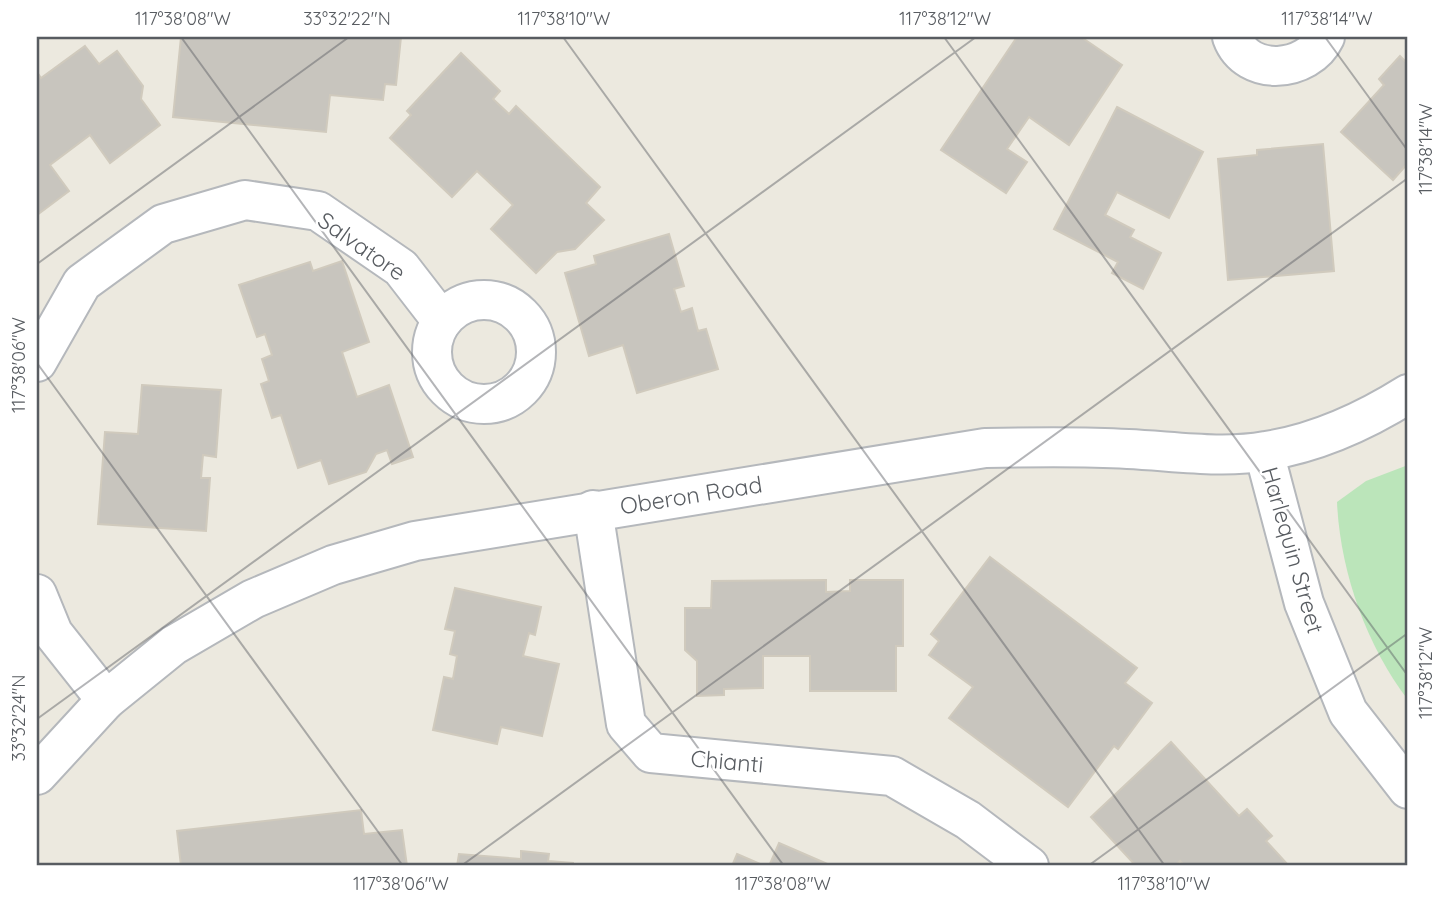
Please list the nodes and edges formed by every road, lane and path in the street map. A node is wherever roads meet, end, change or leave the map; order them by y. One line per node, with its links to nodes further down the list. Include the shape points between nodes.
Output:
1 (1232, 37): 2 (street, via 1247,57 1266,66 1286,67 1305,60)
2 (1325, 37)
3 (442, 321): 4 (street, Salvatore, via 401,268 318,212 245,200 163,224 82,283)
4 (37, 362)
5 (1408, 394): 6 (street, Oberon Road, via 1370,418)
6 (1264, 452): 7 (street, Oberon Road, via 1213,454 1069,445 985,448); 11 (street, Harlequin Street, via 1304,603 1348,712)
7 (593, 510): 9 (street, Oberon Road, via 415,541 333,565 253,599 185,638); 12 (street, Chianti, via 626,724 651,753 892,776 968,820)
8 (37, 594): 9 (street, via 53,633)
9 (106, 700): 10 (street, Oberon Road)
10 (37, 775)
11 (1406, 782)
12 (1029, 866)

